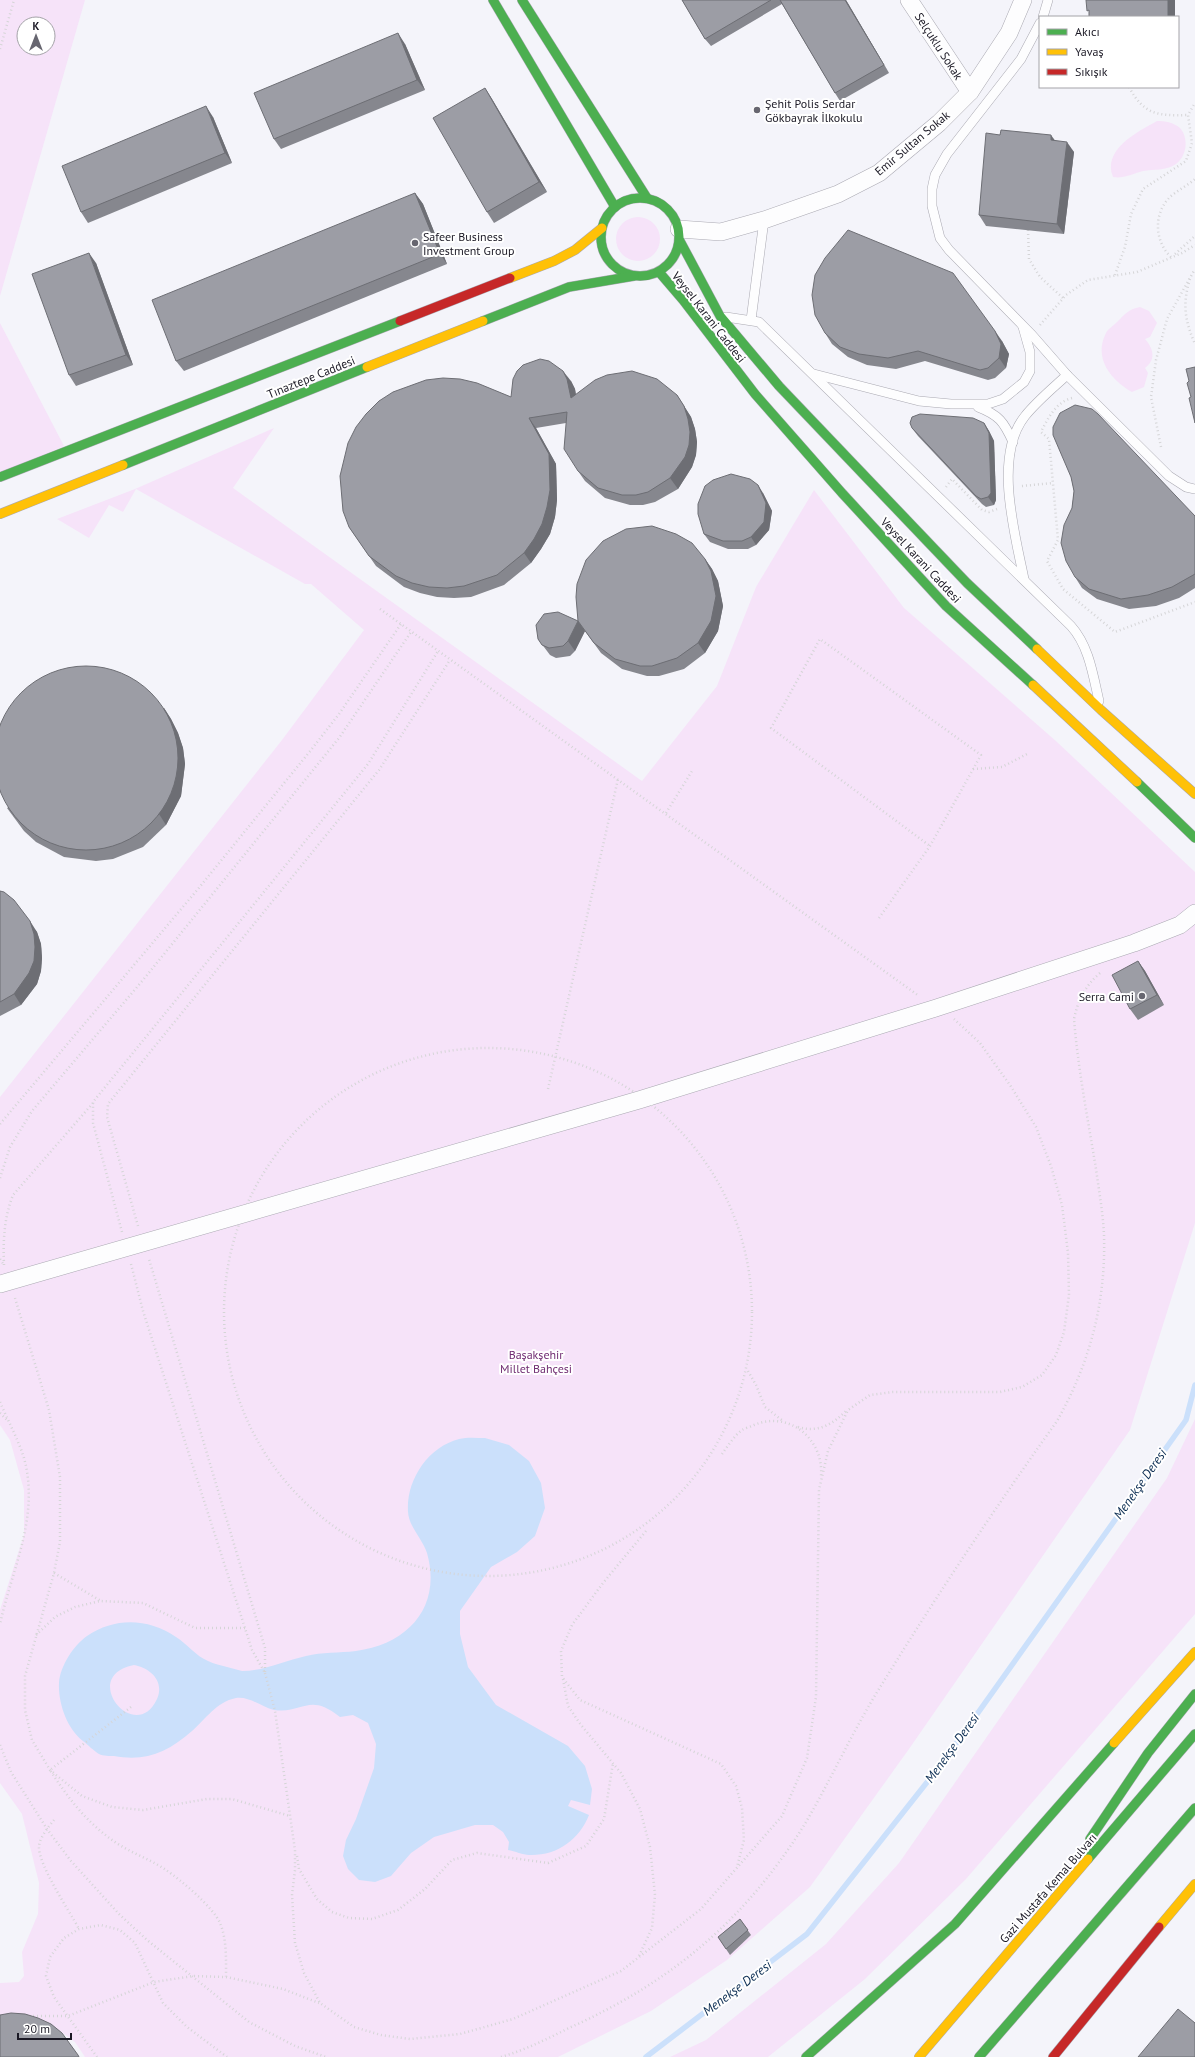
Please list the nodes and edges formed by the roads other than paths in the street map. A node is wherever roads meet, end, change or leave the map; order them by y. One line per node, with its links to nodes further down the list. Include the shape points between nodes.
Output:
1 (493, 0): 10 (main road)
2 (522, 0): 9 (main road)
3 (909, 0): 8 (street, Selçuklu Sokak)
4 (1023, 0): 8 (street, Emir Sultan Sokak, via 1009,33)
5 (1048, 0): 6 (lane)
6 (1043, 16)
7 (1039, 25): 18 (lane, via 1021,60 948,154 935,175 932,189 932,206 940,238)
8 (970, 92): 11 (street, Emir Sultan Sokak, via 939,123 879,172 838,194)
9 (647, 198): 10 (main road, via 625,201); 13 (main road, via 668,209 675,218)
10 (615, 207): 12 (main road, via 607,216)
11 (764, 220): 13 (street, Emir Sultan Sokak, via 721,232); 17 (lane)
12 (602, 228): 15 (main road, via 604,254 611,264 622,272); 23 (main road, Tınaztepe Caddesi, via 576,250 554,261)
13 (679, 235): 14 (main road, via 676,254 669,265); 16 (main road, Veysel Karani Caddesi)
14 (659, 272): 15 (main road, via 647,276); 29 (main road, Veysel Karani Caddesi, via 754,394 946,606 1101,747)
15 (634, 276): 25 (main road, Tınaztepe Caddesi, via 569,287)
16 (720, 316): 17 (lane); 27 (main road, Veysel Karani Caddesi, via 779,386 967,583)
17 (751, 320): 19 (lane, via 759,322)
18 (1023, 326): 20 (lane); 21 (lane, via 1030,352 1030,371 1024,382 1003,399 988,404)
19 (813, 374): 21 (lane, via 919,401); 26 (lane)
20 (1067, 375): 22 (lane, via 1025,416); 24 (lane, via 1169,476 1186,487)
21 (972, 404): 22 (lane, via 994,413)
22 (1014, 442): 26 (lane, via 1010,452 1008,488)
23 (0, 477)
24 (1195, 489)
25 (0, 514)
26 (1024, 580): 27 (lane, via 1079,634 1086,650)
27 (1101, 710): 28 (main road, Veysel Karani Caddesi)
28 (1195, 794)
29 (1195, 838)
30 (1195, 913): 31 (street, via 1180,926 1134,943 936,1008 639,1100)
31 (5, 1282)
32 (1195, 1652): 39 (main road, via 955,1924)
33 (1195, 1694): 37 (main road, via 1148,1753)
34 (1195, 1734): 37 (main road, Gazi Mustafa Kemal Bulvarı)
35 (1195, 1808): 41 (main road)
36 (1195, 1884): 38 (main road)
37 (1033, 1924): 40 (main road, Gazi Mustafa Kemal Bulvarı)
38 (1063, 2044): 42 (main road); 43 (main road)
39 (806, 2057)
40 (919, 2057)
41 (979, 2057)
42 (1050, 2057)
43 (1053, 2057)

